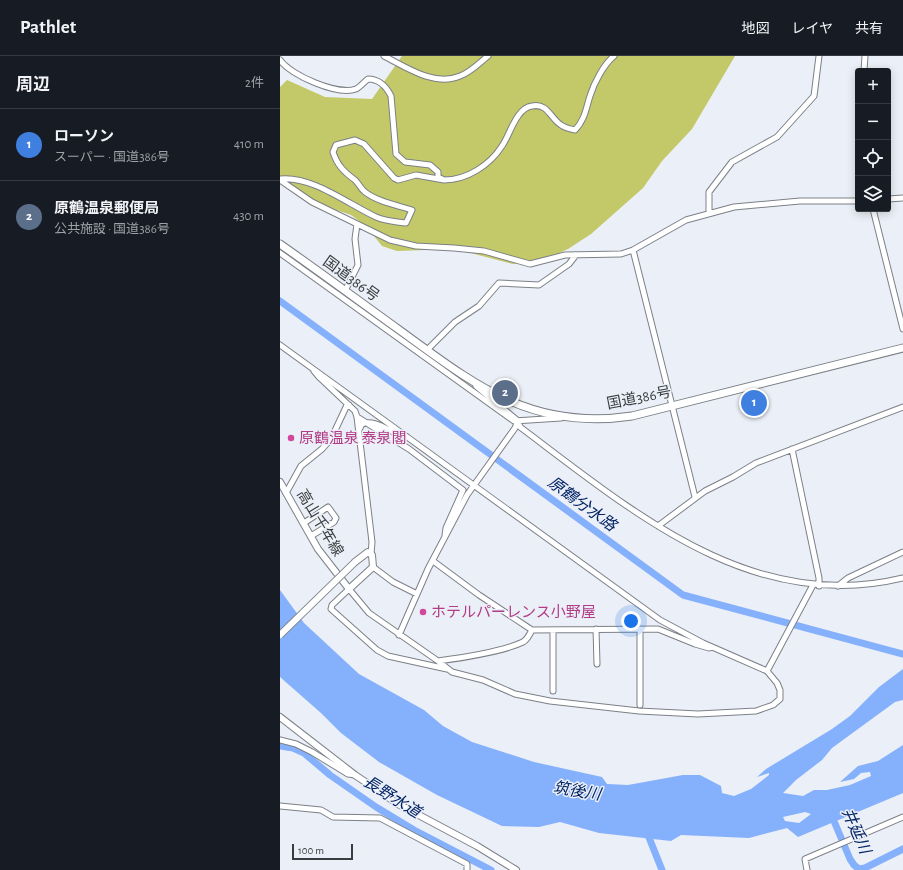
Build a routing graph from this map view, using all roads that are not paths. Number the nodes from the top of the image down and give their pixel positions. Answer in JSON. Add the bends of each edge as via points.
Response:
{"nodes":[{"id":1,"x":384,"y":56,"type":"edge"},
{"id":2,"x":488,"y":56,"type":"edge"},
{"id":3,"x":614,"y":56,"type":"edge"},
{"id":4,"x":819,"y":56,"type":"edge"},
{"id":5,"x":864,"y":56,"type":"edge"},
{"id":6,"x":280,"y":60,"type":"edge"},
{"id":7,"x":280,"y":66,"type":"edge"},
{"id":8,"x":864,"y":68,"type":"edge"},
{"id":9,"x":291,"y":69,"type":"junction"},
{"id":10,"x":280,"y":179,"type":"edge"},
{"id":11,"x":444,"y":180,"type":"junction"},
{"id":12,"x":903,"y":198,"type":"edge"},
{"id":13,"x":891,"y":199,"type":"edge"},
{"id":14,"x":855,"y":201,"type":"edge"},
{"id":15,"x":874,"y":212,"type":"edge"},
{"id":16,"x":709,"y":213,"type":"junction"},
{"id":17,"x":357,"y":224,"type":"junction"},
{"id":18,"x":280,"y":244,"type":"edge"},
{"id":19,"x":633,"y":250,"type":"junction"},
{"id":20,"x":280,"y":253,"type":"edge"},
{"id":21,"x":576,"y":255,"type":"junction"},
{"id":22,"x":345,"y":291,"type":"junction"},
{"id":23,"x":903,"y":330,"type":"edge"},
{"id":24,"x":280,"y":344,"type":"edge"},
{"id":25,"x":903,"y":348,"type":"edge"},
{"id":26,"x":427,"y":350,"type":"junction"},
{"id":27,"x":313,"y":368,"type":"junction"},
{"id":28,"x":472,"y":383,"type":"junction"},
{"id":29,"x":349,"y":405,"type":"junction"},
{"id":30,"x":672,"y":406,"type":"junction"},
{"id":31,"x":903,"y":407,"type":"edge"},
{"id":32,"x":357,"y":417,"type":"junction"},
{"id":33,"x":564,"y":417,"type":"junction"},
{"id":34,"x":518,"y":421,"type":"junction"},
{"id":35,"x":366,"y":423,"type":"junction"},
{"id":36,"x":359,"y":430,"type":"junction"},
{"id":37,"x":409,"y":437,"type":"junction"},
{"id":38,"x":792,"y":449,"type":"junction"},
{"id":39,"x":280,"y":482,"type":"edge"},
{"id":40,"x":475,"y":484,"type":"junction"},
{"id":41,"x":286,"y":493,"type":"junction"},
{"id":42,"x":695,"y":497,"type":"junction"},
{"id":43,"x":304,"y":522,"type":"junction"},
{"id":44,"x":658,"y":526,"type":"junction"},
{"id":45,"x":311,"y":536,"type":"junction"},
{"id":46,"x":445,"y":538,"type":"junction"},
{"id":47,"x":903,"y":552,"type":"edge"},
{"id":48,"x":371,"y":554,"type":"junction"},
{"id":49,"x":433,"y":561,"type":"junction"},
{"id":50,"x":372,"y":567,"type":"junction"},
{"id":51,"x":903,"y":578,"type":"edge"},
{"id":52,"x":819,"y":586,"type":"junction"},
{"id":53,"x":837,"y":586,"type":"junction"},
{"id":54,"x":812,"y":587,"type":"junction"},
{"id":55,"x":349,"y":590,"type":"junction"},
{"id":56,"x":417,"y":594,"type":"junction"},
{"id":57,"x":596,"y":629,"type":"junction"},
{"id":58,"x":640,"y":629,"type":"junction"},
{"id":59,"x":532,"y":630,"type":"junction"},
{"id":60,"x":552,"y":630,"type":"junction"},
{"id":61,"x":280,"y":635,"type":"edge"},
{"id":62,"x":398,"y":635,"type":"junction"},
{"id":63,"x":716,"y":649,"type":"junction"},
{"id":64,"x":438,"y":661,"type":"junction"},
{"id":65,"x":597,"y":664,"type":"dead end"},
{"id":66,"x":448,"y":669,"type":"junction"},
{"id":67,"x":767,"y":669,"type":"junction"},
{"id":68,"x":552,"y":691,"type":"dead end"},
{"id":69,"x":640,"y":705,"type":"dead end"},
{"id":70,"x":280,"y":717,"type":"edge"},
{"id":71,"x":280,"y":740,"type":"edge"},
{"id":72,"x":355,"y":776,"type":"junction"},
{"id":73,"x":280,"y":806,"type":"edge"},
{"id":74,"x":903,"y":817,"type":"edge"},
{"id":75,"x":467,"y":870,"type":"edge"},
{"id":76,"x":516,"y":870,"type":"edge"},
{"id":77,"x":807,"y":870,"type":"edge"}],
"edges":[{"from":1,"to":2,"type":"street","via":[[436,79],[460,76]]},
{"from":3,"to":11,"type":"street","via":[[606,64],[593,89],[580,125],[575,130],[562,126],[541,106],[532,106],[522,112],[503,146],[487,164],[464,177]]},
{"from":4,"to":16,"type":"street","via":[[814,96],[777,137],[732,162],[709,192]]},
{"from":5,"to":8,"type":"street"},
{"from":6,"to":9,"type":"street"},
{"from":7,"to":9,"type":"street"},
{"from":9,"to":11,"type":"street","via":[[312,83],[348,90],[357,88],[368,79],[376,79],[388,88],[391,96],[396,154],[405,162],[430,165]]},
{"from":10,"to":11,"type":"street","via":[[304,181],[377,217],[406,223],[412,210],[366,192],[335,160],[332,152],[336,145],[355,140],[364,144],[398,180],[416,175]]},
{"from":10,"to":17,"type":"street","via":[[312,202]]},
{"from":12,"to":13,"type":"street"},
{"from":14,"to":16,"type":"street","via":[[792,202],[734,207]]},
{"from":15,"to":23,"type":"street"},
{"from":16,"to":19,"type":"street","via":[[686,220]]},
{"from":17,"to":21,"type":"street","via":[[406,245],[484,251],[530,264],[541,263],[558,256]]},
{"from":17,"to":22,"type":"street","via":[[355,239],[358,265]]},
{"from":18,"to":22,"type":"highway","name":"国道386号"},
{"from":19,"to":21,"type":"street","via":[[621,254]]},
{"from":19,"to":30,"type":"street"},
{"from":20,"to":34,"type":"street","via":[[479,397],[514,421]]},
{"from":21,"to":26,"type":"street","via":[[569,264],[539,285],[499,283],[479,306],[455,322]]},
{"from":22,"to":26,"type":"highway","name":"国道386号"},
{"from":24,"to":27,"type":"street"},
{"from":25,"to":30,"type":"highway","name":"国道386号"},
{"from":26,"to":28,"type":"highway","name":"国道386号"},
{"from":27,"to":29,"type":"street","via":[[319,378]]},
{"from":27,"to":37,"type":"street"},
{"from":28,"to":33,"type":"highway","name":"国道386号","via":[[523,407]]},
{"from":28,"to":34,"type":"street"},
{"from":29,"to":32,"type":"street"},
{"from":29,"to":41,"type":"street","via":[[331,439],[301,466]]},
{"from":30,"to":33,"type":"highway","name":"国道386号","via":[[622,418]]},
{"from":30,"to":42,"type":"street"},
{"from":31,"to":38,"type":"street"},
{"from":32,"to":35,"type":"street"},
{"from":32,"to":36,"type":"street"},
{"from":33,"to":34,"type":"street"},
{"from":34,"to":40,"type":"street"},
{"from":34,"to":44,"type":"street","via":[[520,427],[631,510]]},
{"from":35,"to":36,"type":"street","via":[[362,424]]},
{"from":35,"to":37,"type":"street","via":[[373,423]]},
{"from":35,"to":46,"type":"street","via":[[409,449],[463,490],[446,528]]},
{"from":36,"to":48,"type":"street","via":[[371,532]]},
{"from":37,"to":40,"type":"street"},
{"from":38,"to":42,"type":"street","via":[[756,463]]},
{"from":38,"to":52,"type":"street"},
{"from":39,"to":41,"type":"main road","name":"高山千年線"},
{"from":40,"to":46,"type":"street"},
{"from":40,"to":63,"type":"street","via":[[660,620]]},
{"from":41,"to":43,"type":"main road","name":"高山千年線"},
{"from":42,"to":44,"type":"street"},
{"from":43,"to":45,"type":"main road","name":"高山千年線"},
{"from":43,"to":45,"type":"street","via":[[328,507],[336,518],[336,521]]},
{"from":44,"to":54,"type":"street","via":[[724,561]]},
{"from":45,"to":55,"type":"main road","name":"高山千年線"},
{"from":46,"to":49,"type":"street"},
{"from":47,"to":53,"type":"street","via":[[848,578]]},
{"from":48,"to":50,"type":"main road"},
{"from":48,"to":61,"type":"main road","name":"高山千年線","bridge":true,"via":[[366,553],[355,562]]},
{"from":49,"to":56,"type":"street"},
{"from":49,"to":59,"type":"street"},
{"from":50,"to":55,"type":"main road"},
{"from":50,"to":56,"type":"street","via":[[393,582]]},
{"from":51,"to":53,"type":"street","via":[[871,584]]},
{"from":52,"to":53,"type":"street"},
{"from":52,"to":54,"type":"street"},
{"from":54,"to":67,"type":"street"},
{"from":55,"to":62,"type":"street","via":[[369,613]]},
{"from":55,"to":66,"type":"street","via":[[332,604],[331,609],[376,650],[388,656]]},
{"from":56,"to":62,"type":"street"},
{"from":57,"to":58,"type":"street"},
{"from":57,"to":60,"type":"street"},
{"from":57,"to":65,"type":"street"},
{"from":58,"to":63,"type":"street","via":[[663,630],[695,644]]},
{"from":58,"to":69,"type":"street"},
{"from":59,"to":60,"type":"street"},
{"from":59,"to":64,"type":"street","via":[[528,638],[522,642],[499,650]]},
{"from":60,"to":68,"type":"street"},
{"from":62,"to":64,"type":"street"},
{"from":63,"to":67,"type":"street"},
{"from":64,"to":66,"type":"street"},
{"from":66,"to":67,"type":"street","via":[[515,694],[550,701],[641,712],[698,714],[756,711],[773,705],[780,699],[780,690]]},
{"from":70,"to":72,"type":"main road"},
{"from":71,"to":72,"type":"street","via":[[300,746]]},
{"from":72,"to":76,"type":"main road","via":[[398,804],[478,846]]},
{"from":73,"to":75,"type":"street","via":[[321,810],[333,817],[380,818],[467,864]]},
{"from":74,"to":77,"type":"street","via":[[805,859]]}]}
